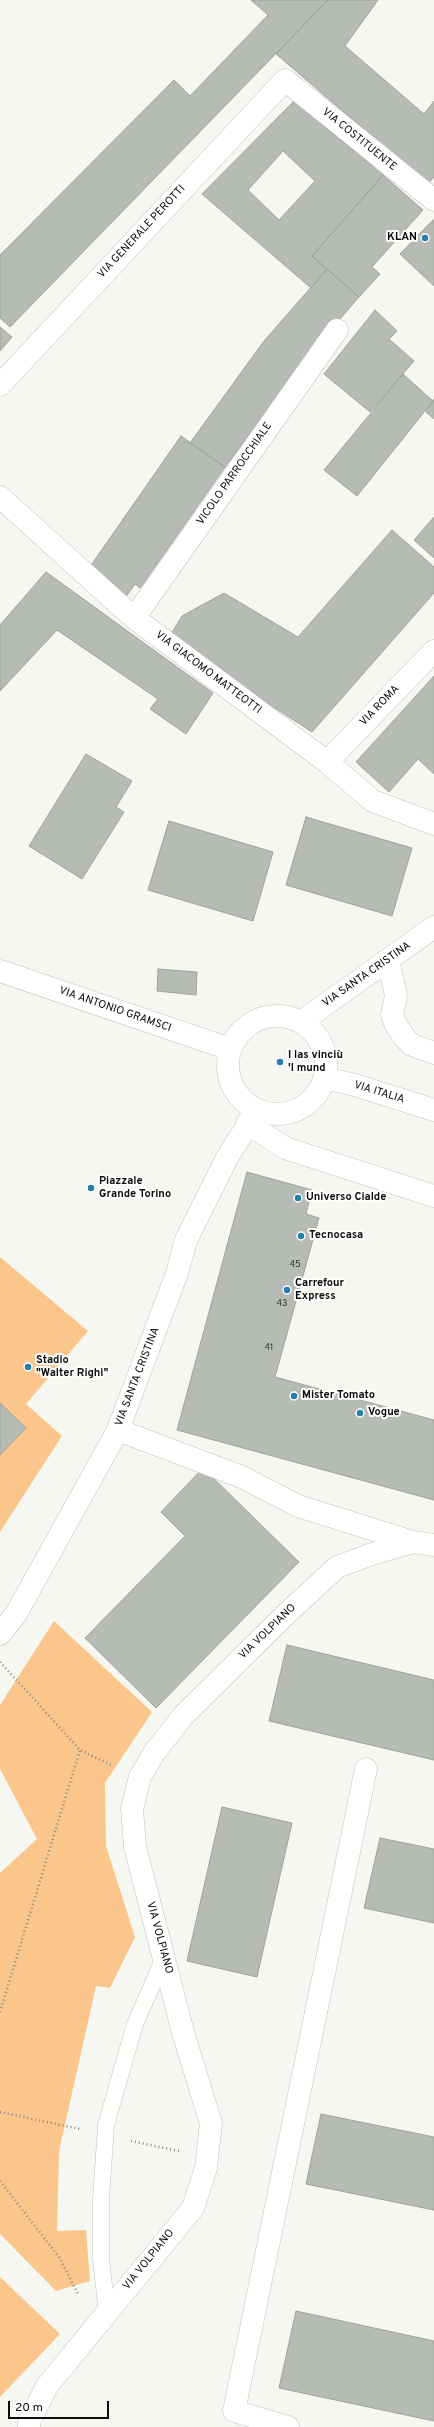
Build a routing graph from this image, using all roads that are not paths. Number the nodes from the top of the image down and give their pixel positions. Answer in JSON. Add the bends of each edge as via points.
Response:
{"nodes":[{"id":1,"x":285,"y":80,"type":"joint"},
{"id":2,"x":433,"y":197,"type":"edge"},
{"id":3,"x":337,"y":330,"type":"dead end"},
{"id":4,"x":0,"y":385,"type":"edge"},
{"id":5,"x":0,"y":497,"type":"edge"},
{"id":6,"x":134,"y":618,"type":"junction"},
{"id":7,"x":434,"y":651,"type":"edge"},
{"id":8,"x":326,"y":762,"type":"junction"},
{"id":9,"x":434,"y":824,"type":"edge"},
{"id":10,"x":434,"y":927,"type":"edge"},
{"id":11,"x":388,"y":960,"type":"junction"},
{"id":12,"x":0,"y":971,"type":"edge"},
{"id":13,"x":300,"y":1022,"type":"junction"},
{"id":14,"x":230,"y":1049,"type":"junction"},
{"id":15,"x":434,"y":1053,"type":"edge"},
{"id":16,"x":324,"y":1078,"type":"junction"},
{"id":17,"x":434,"y":1110,"type":"edge"},
{"id":18,"x":252,"y":1117,"type":"junction"},
{"id":19,"x":434,"y":1196,"type":"edge"},
{"id":20,"x":118,"y":1430,"type":"junction"},
{"id":21,"x":413,"y":1542,"type":"junction"},
{"id":22,"x":434,"y":1544,"type":"edge"},
{"id":23,"x":0,"y":1634,"type":"edge"},
{"id":24,"x":366,"y":1769,"type":"dead end"},
{"id":25,"x":164,"y":1958,"type":"junction"},
{"id":26,"x":101,"y":2320,"type":"junction"},
{"id":27,"x":28,"y":2425,"type":"edge"},
{"id":28,"x":288,"y":2427,"type":"edge"}],
"edges":[{"from":1,"to":2,"type":"street","name":"VIA COSTITUENTE"},
{"from":1,"to":4,"type":"street","name":"VIA GENERALE PEROTTI"},
{"from":3,"to":6,"type":"street","name":"VICOLO PARROCCHIALE"},
{"from":5,"to":6,"type":"street","name":"VIA GIACOMO MATTEOTTI"},
{"from":6,"to":8,"type":"street","name":"VIA GIACOMO MATTEOTTI"},
{"from":7,"to":8,"type":"street","name":"VIA ROMA"},
{"from":8,"to":9,"type":"street","name":"VIA GIACOMO MATTEOTTI","via":[[373,801]]},
{"from":10,"to":11,"type":"street","name":"VIA SANTA CRISTINA"},
{"from":11,"to":13,"type":"street","name":"VIA SANTA CRISTINA"},
{"from":11,"to":15,"type":"street","via":[[396,995],[392,1015],[395,1023],[412,1045]]},
{"from":12,"to":14,"type":"street","name":"VIA ANTONIO GRAMSCI"},
{"from":13,"to":14,"type":"street","via":[[277,1016],[253,1022],[236,1038]]},
{"from":13,"to":16,"type":"street","via":[[311,1030],[322,1046],[326,1066]]},
{"from":14,"to":18,"type":"street","via":[[228,1073],[232,1085]]},
{"from":16,"to":17,"type":"street","name":"VIA ITALIA"},
{"from":16,"to":18,"type":"street","via":[[310,1102],[298,1110]]},
{"from":18,"to":19,"type":"street","via":[[285,1148]]},
{"from":18,"to":20,"type":"street","name":"VIA SANTA CRISTINA","via":[[186,1240],[177,1273]]},
{"from":20,"to":21,"type":"street","via":[[242,1477],[298,1506]]},
{"from":20,"to":23,"type":"street","name":"VIA SANTA CRISTINA","via":[[16,1614]]},
{"from":21,"to":22,"type":"street","name":"VIA VOLPIANO"},
{"from":21,"to":25,"type":"street","name":"VIA VOLPIANO","via":[[337,1568],[284,1616],[183,1716],[154,1753],[140,1777],[132,1810],[135,1848]]},
{"from":24,"to":28,"type":"street","via":[[234,2411]]},
{"from":25,"to":26,"type":"lane","via":[[135,2024],[106,2125],[101,2198]]},
{"from":25,"to":26,"type":"street","name":"VIA VOLPIANO","via":[[184,2036],[211,2123],[206,2168],[193,2208]]},
{"from":26,"to":27,"type":"street","name":"VIA VOLPIANO","via":[[47,2386]]}]}
